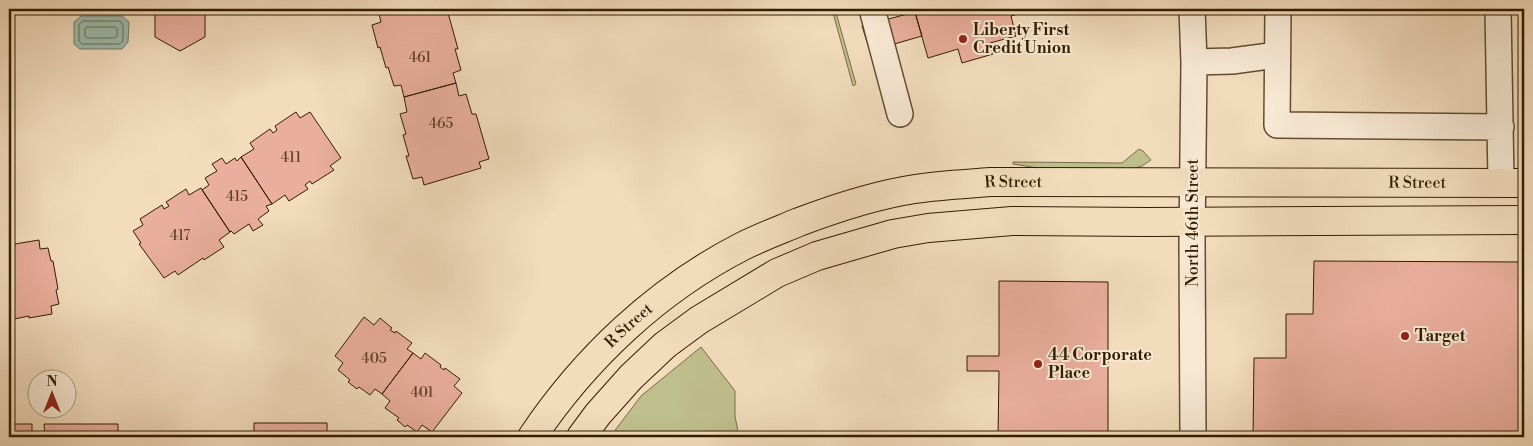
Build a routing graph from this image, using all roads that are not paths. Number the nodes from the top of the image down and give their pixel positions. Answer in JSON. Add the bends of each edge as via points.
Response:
{"nodes":[{"id":1,"x":872,"y":9,"type":"edge"},
{"id":2,"x":1192,"y":9,"type":"edge"},
{"id":3,"x":1278,"y":9,"type":"edge"},
{"id":4,"x":1498,"y":9,"type":"edge"},
{"id":5,"x":1277,"y":55,"type":"junction"},
{"id":6,"x":1194,"y":62,"type":"junction"},
{"id":7,"x":900,"y":114,"type":"dead end"},
{"id":8,"x":1501,"y":127,"type":"junction"},
{"id":9,"x":1193,"y":182,"type":"junction"},
{"id":10,"x":1513,"y":182,"type":"edge"},
{"id":11,"x":1524,"y":220,"type":"edge"},
{"id":12,"x":1192,"y":222,"type":"junction"},
{"id":13,"x":532,"y":437,"type":"edge"},
{"id":14,"x":581,"y":437,"type":"edge"},
{"id":15,"x":1193,"y":437,"type":"edge"}],
"edges":[{"from":1,"to":7,"type":"street"},
{"from":2,"to":6,"type":"street","name":"North 46th Street"},
{"from":3,"to":5,"type":"street"},
{"from":4,"to":8,"type":"street"},
{"from":5,"to":6,"type":"street"},
{"from":5,"to":8,"type":"street","via":[[1277,125]]},
{"from":6,"to":9,"type":"street","name":"North 46th Street"},
{"from":8,"to":10,"type":"street"},
{"from":9,"to":10,"type":"main road","name":"R Street"},
{"from":9,"to":12,"type":"street","name":"North 46th Street"},
{"from":9,"to":13,"type":"main road","name":"R Street","via":[[954,184],[914,189],[840,207],[744,246],[703,269],[638,317],[583,369]]},
{"from":11,"to":12,"type":"main road"},
{"from":12,"to":14,"type":"main road","via":[[968,223],[893,234],[816,256],[777,274],[699,320],[664,346],[598,414]]},
{"from":12,"to":15,"type":"street","name":"North 46th Street"}]}
